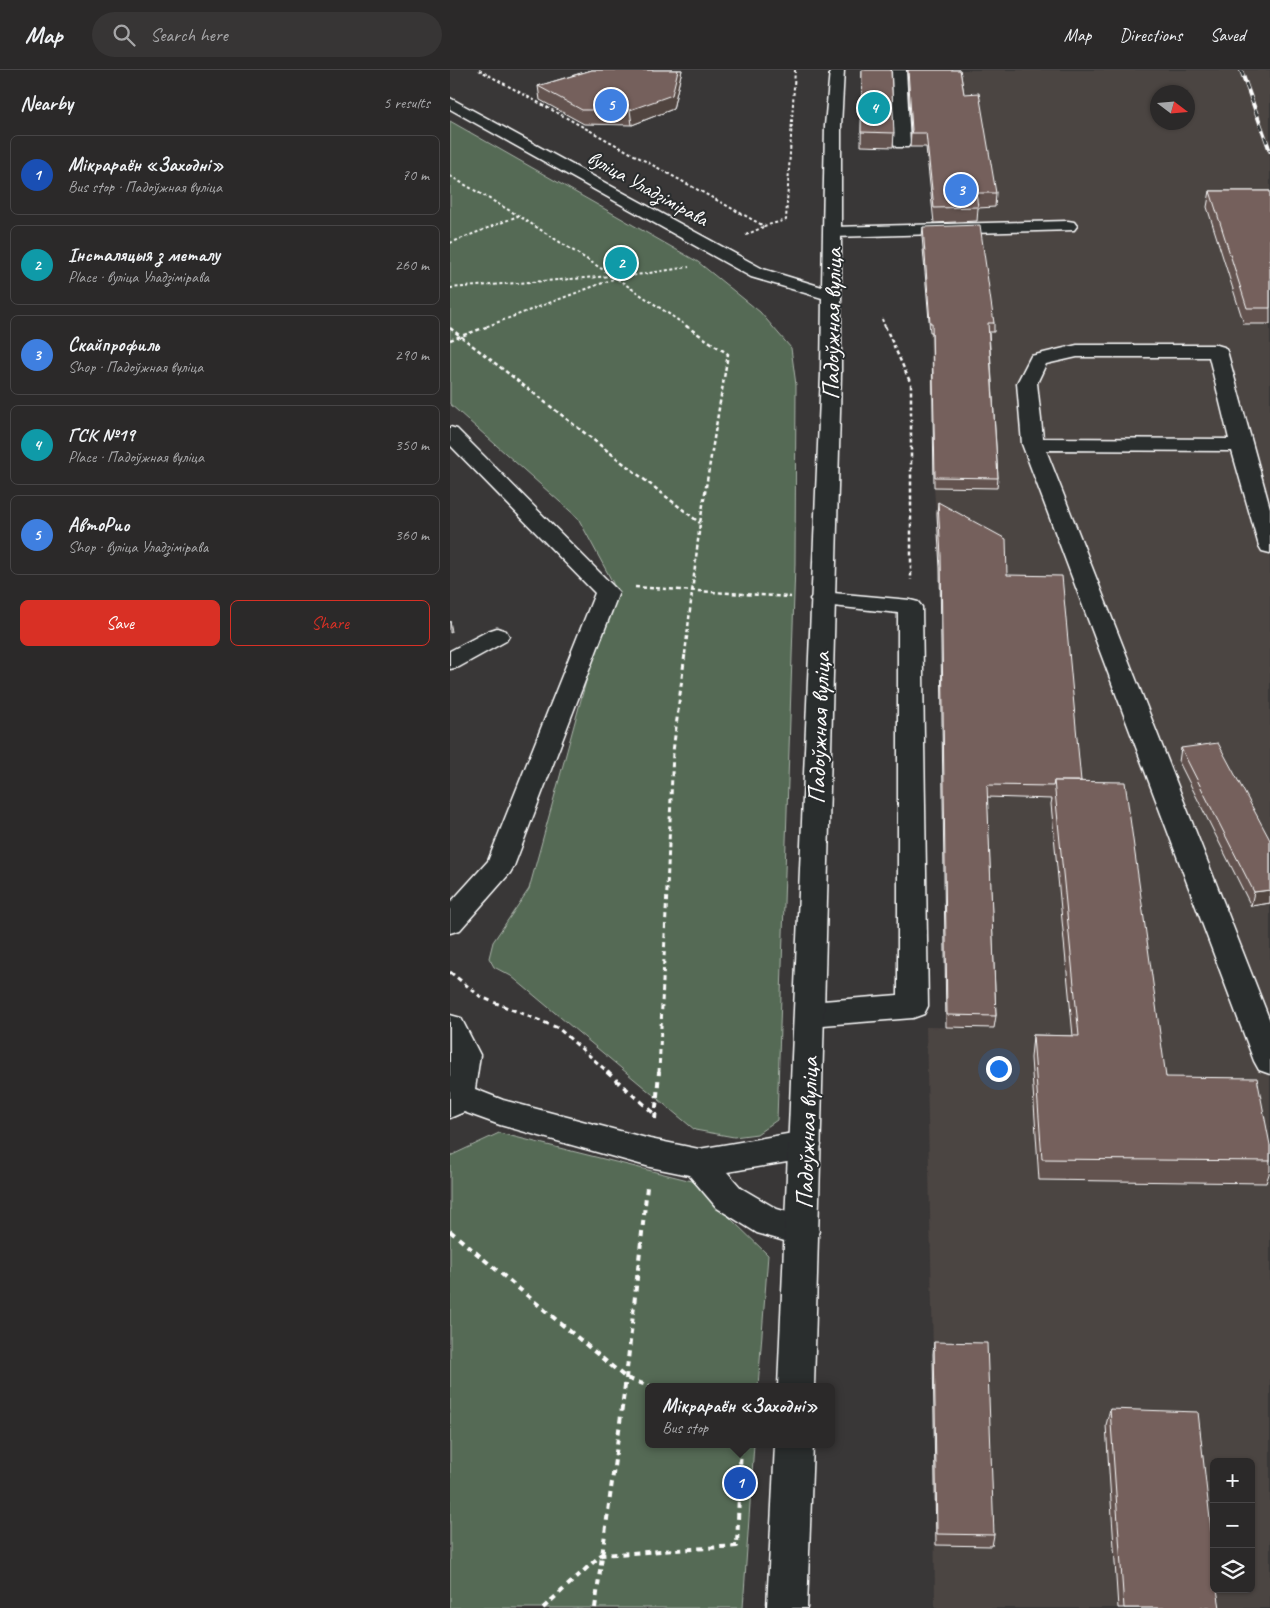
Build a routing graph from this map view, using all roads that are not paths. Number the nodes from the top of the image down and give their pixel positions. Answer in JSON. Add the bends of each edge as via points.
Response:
{"nodes":[{"id":1,"x":837,"y":70,"type":"edge"},
{"id":2,"x":899,"y":70,"type":"edge"},
{"id":3,"x":450,"y":103,"type":"edge"},
{"id":4,"x":902,"y":144,"type":"dead end"},
{"id":5,"x":1068,"y":226,"type":"dead end"},
{"id":6,"x":833,"y":232,"type":"junction"},
{"id":7,"x":831,"y":295,"type":"junction"},
{"id":8,"x":450,"y":433,"type":"edge"},
{"id":9,"x":1033,"y":444,"type":"junction"},
{"id":10,"x":1241,"y":445,"type":"junction"},
{"id":11,"x":1270,"y":546,"type":"edge"},
{"id":12,"x":822,"y":599,"type":"junction"},
{"id":13,"x":497,"y":636,"type":"dead end"},
{"id":14,"x":450,"y":660,"type":"edge"},
{"id":15,"x":450,"y":922,"type":"edge"},
{"id":16,"x":810,"y":1014,"type":"junction"},
{"id":17,"x":450,"y":1027,"type":"edge"},
{"id":18,"x":1270,"y":1061,"type":"edge"},
{"id":19,"x":454,"y":1101,"type":"edge"},
{"id":20,"x":805,"y":1145,"type":"junction"},
{"id":21,"x":699,"y":1163,"type":"junction"},
{"id":22,"x":802,"y":1231,"type":"junction"},
{"id":23,"x":796,"y":1383,"type":"edge"},
{"id":24,"x":794,"y":1448,"type":"edge"},
{"id":25,"x":787,"y":1608,"type":"edge"}],
"edges":[{"from":1,"to":6,"type":"main road","name":"Падоўжная вуліца","via":[[833,126]]},
{"from":2,"to":4,"type":"main road"},
{"from":3,"to":7,"type":"main road","name":"вуліца Уладзімірава","via":[[757,274]]},
{"from":5,"to":6,"type":"main road"},
{"from":6,"to":7,"type":"main road","name":"Падоўжная вуліца"},
{"from":7,"to":12,"type":"main road","name":"Падоўжная вуліца"},
{"from":8,"to":15,"type":"main road","via":[[607,592],[500,866]]},
{"from":9,"to":10,"type":"main road"},
{"from":9,"to":10,"type":"main road","via":[[1027,383],[1038,360],[1077,350],[1217,351]]},
{"from":9,"to":18,"type":"main road"},
{"from":10,"to":11,"type":"main road"},
{"from":12,"to":16,"type":"main road","name":"Падоўжная вуліца"},
{"from":12,"to":16,"type":"main road","via":[[910,606],[913,1006]]},
{"from":13,"to":14,"type":"main road"},
{"from":16,"to":20,"type":"main road","name":"Падоўжная вуліца"},
{"from":17,"to":19,"type":"main road","via":[[464,1055]]},
{"from":19,"to":21,"type":"main road"},
{"from":20,"to":21,"type":"main road"},
{"from":20,"to":22,"type":"main road","name":"Падоўжная вуліца"},
{"from":21,"to":22,"type":"main road","via":[[729,1198],[769,1222]]},
{"from":22,"to":23,"type":"main road","name":"Падоўжная вуліца"},
{"from":24,"to":25,"type":"main road"}]}
